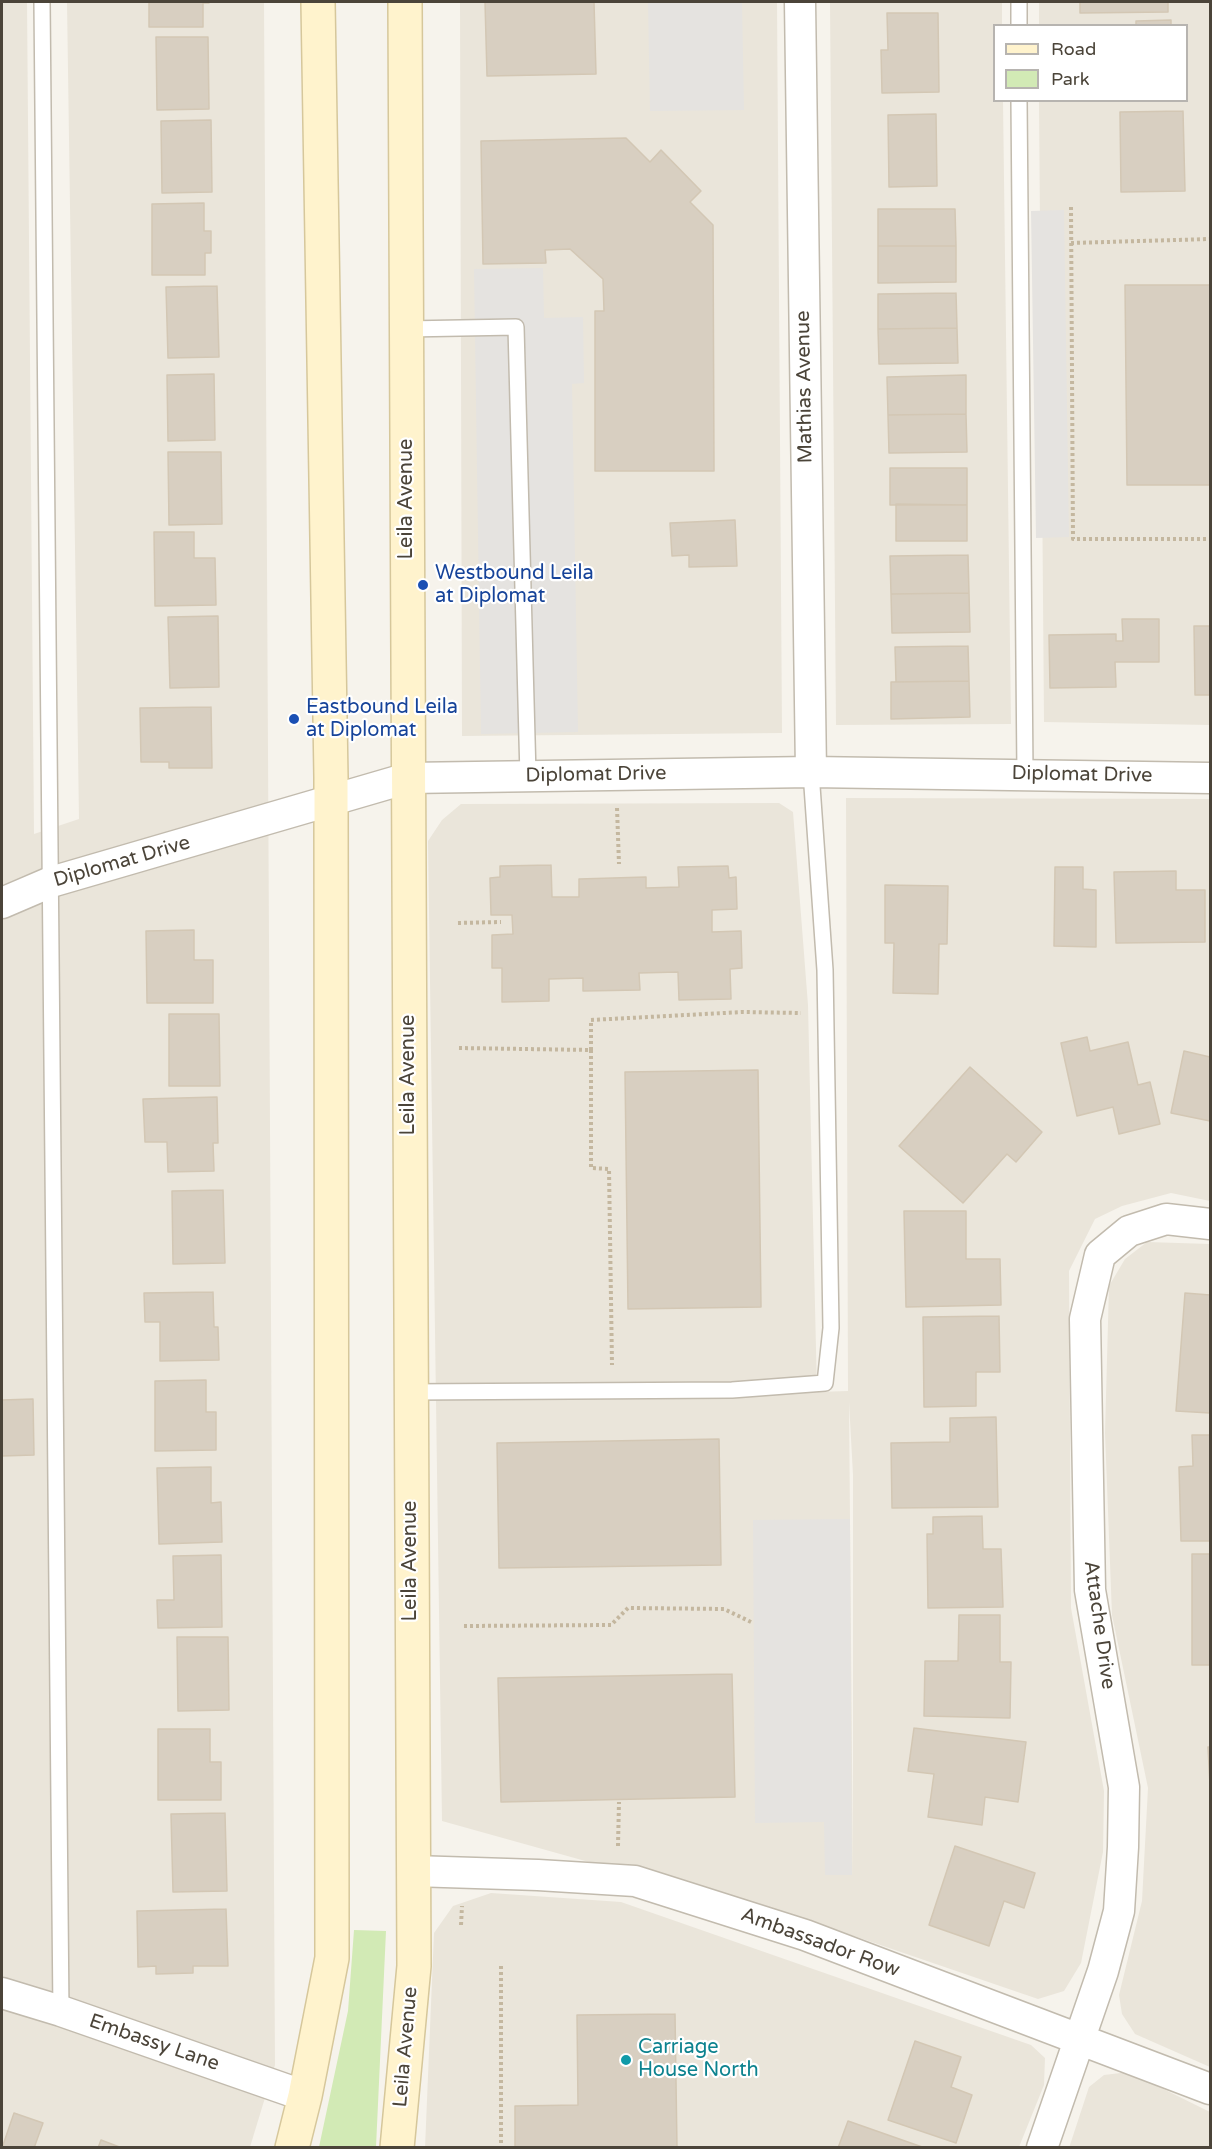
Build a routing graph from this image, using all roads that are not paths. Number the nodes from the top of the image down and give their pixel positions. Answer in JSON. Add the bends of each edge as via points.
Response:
{"nodes":[{"id":1,"x":42,"y":2,"type":"edge"},
{"id":2,"x":318,"y":2,"type":"edge"},
{"id":3,"x":405,"y":2,"type":"edge"},
{"id":4,"x":800,"y":2,"type":"edge"},
{"id":5,"x":1019,"y":2,"type":"edge"},
{"id":6,"x":1019,"y":24,"type":"edge"},
{"id":7,"x":1019,"y":102,"type":"edge"},
{"id":8,"x":406,"y":330,"type":"junction"},
{"id":9,"x":811,"y":772,"type":"junction"},
{"id":10,"x":1024,"y":774,"type":"junction"},
{"id":11,"x":528,"y":776,"type":"junction"},
{"id":12,"x":408,"y":778,"type":"junction"},
{"id":13,"x":1210,"y":778,"type":"edge"},
{"id":14,"x":331,"y":801,"type":"junction"},
{"id":15,"x":51,"y":882,"type":"junction"},
{"id":16,"x":2,"y":903,"type":"edge"},
{"id":17,"x":1210,"y":1224,"type":"edge"},
{"id":18,"x":410,"y":1392,"type":"junction"},
{"id":19,"x":413,"y":1871,"type":"junction"},
{"id":20,"x":2,"y":1993,"type":"edge"},
{"id":21,"x":61,"y":2011,"type":"junction"},
{"id":22,"x":1080,"y":2039,"type":"junction"},
{"id":23,"x":1210,"y":2089,"type":"edge"},
{"id":24,"x":305,"y":2096,"type":"junction"},
{"id":25,"x":292,"y":2148,"type":"edge"},
{"id":26,"x":397,"y":2148,"type":"edge"},
{"id":27,"x":1042,"y":2148,"type":"edge"}],
"edges":[{"from":1,"to":15,"type":"lane"},
{"from":2,"to":14,"type":"main road"},
{"from":3,"to":8,"type":"main road","name":"Leila Avenue"},
{"from":4,"to":9,"type":"street","name":"Mathias Avenue"},
{"from":5,"to":6,"type":"lane"},
{"from":7,"to":10,"type":"lane"},
{"from":8,"to":11,"type":"lane","via":[[516,327]]},
{"from":8,"to":12,"type":"main road","name":"Leila Avenue"},
{"from":9,"to":10,"type":"street","name":"Diplomat Drive"},
{"from":9,"to":11,"type":"street","name":"Diplomat Drive"},
{"from":9,"to":18,"type":"lane","via":[[826,1014],[831,1328],[825,1383],[732,1390]]},
{"from":10,"to":13,"type":"street","name":"Diplomat Drive"},
{"from":11,"to":12,"type":"street","name":"Diplomat Drive"},
{"from":12,"to":14,"type":"street","name":"Diplomat Drive"},
{"from":12,"to":18,"type":"main road","name":"Leila Avenue"},
{"from":14,"to":15,"type":"street","name":"Diplomat Drive"},
{"from":14,"to":24,"type":"main road","via":[[332,1958]]},
{"from":15,"to":16,"type":"street","name":"Diplomat Drive"},
{"from":15,"to":21,"type":"lane"},
{"from":17,"to":22,"type":"street","name":"Attache Drive","via":[[1166,1219],[1129,1231],[1100,1255],[1085,1319],[1090,1590],[1124,1787],[1119,1911]]},
{"from":18,"to":19,"type":"main road","name":"Leila Avenue"},
{"from":19,"to":22,"type":"street","name":"Ambassador Row","via":[[635,1881],[805,1935]]},
{"from":19,"to":26,"type":"main road","name":"Leila Avenue","via":[[414,1965]]},
{"from":20,"to":21,"type":"street","name":"Embassy Lane"},
{"from":21,"to":24,"type":"street","name":"Embassy Lane"},
{"from":22,"to":23,"type":"street","name":"Ambassador Row"},
{"from":22,"to":27,"type":"street","name":"Attache Drive"},
{"from":24,"to":25,"type":"main road"}]}
